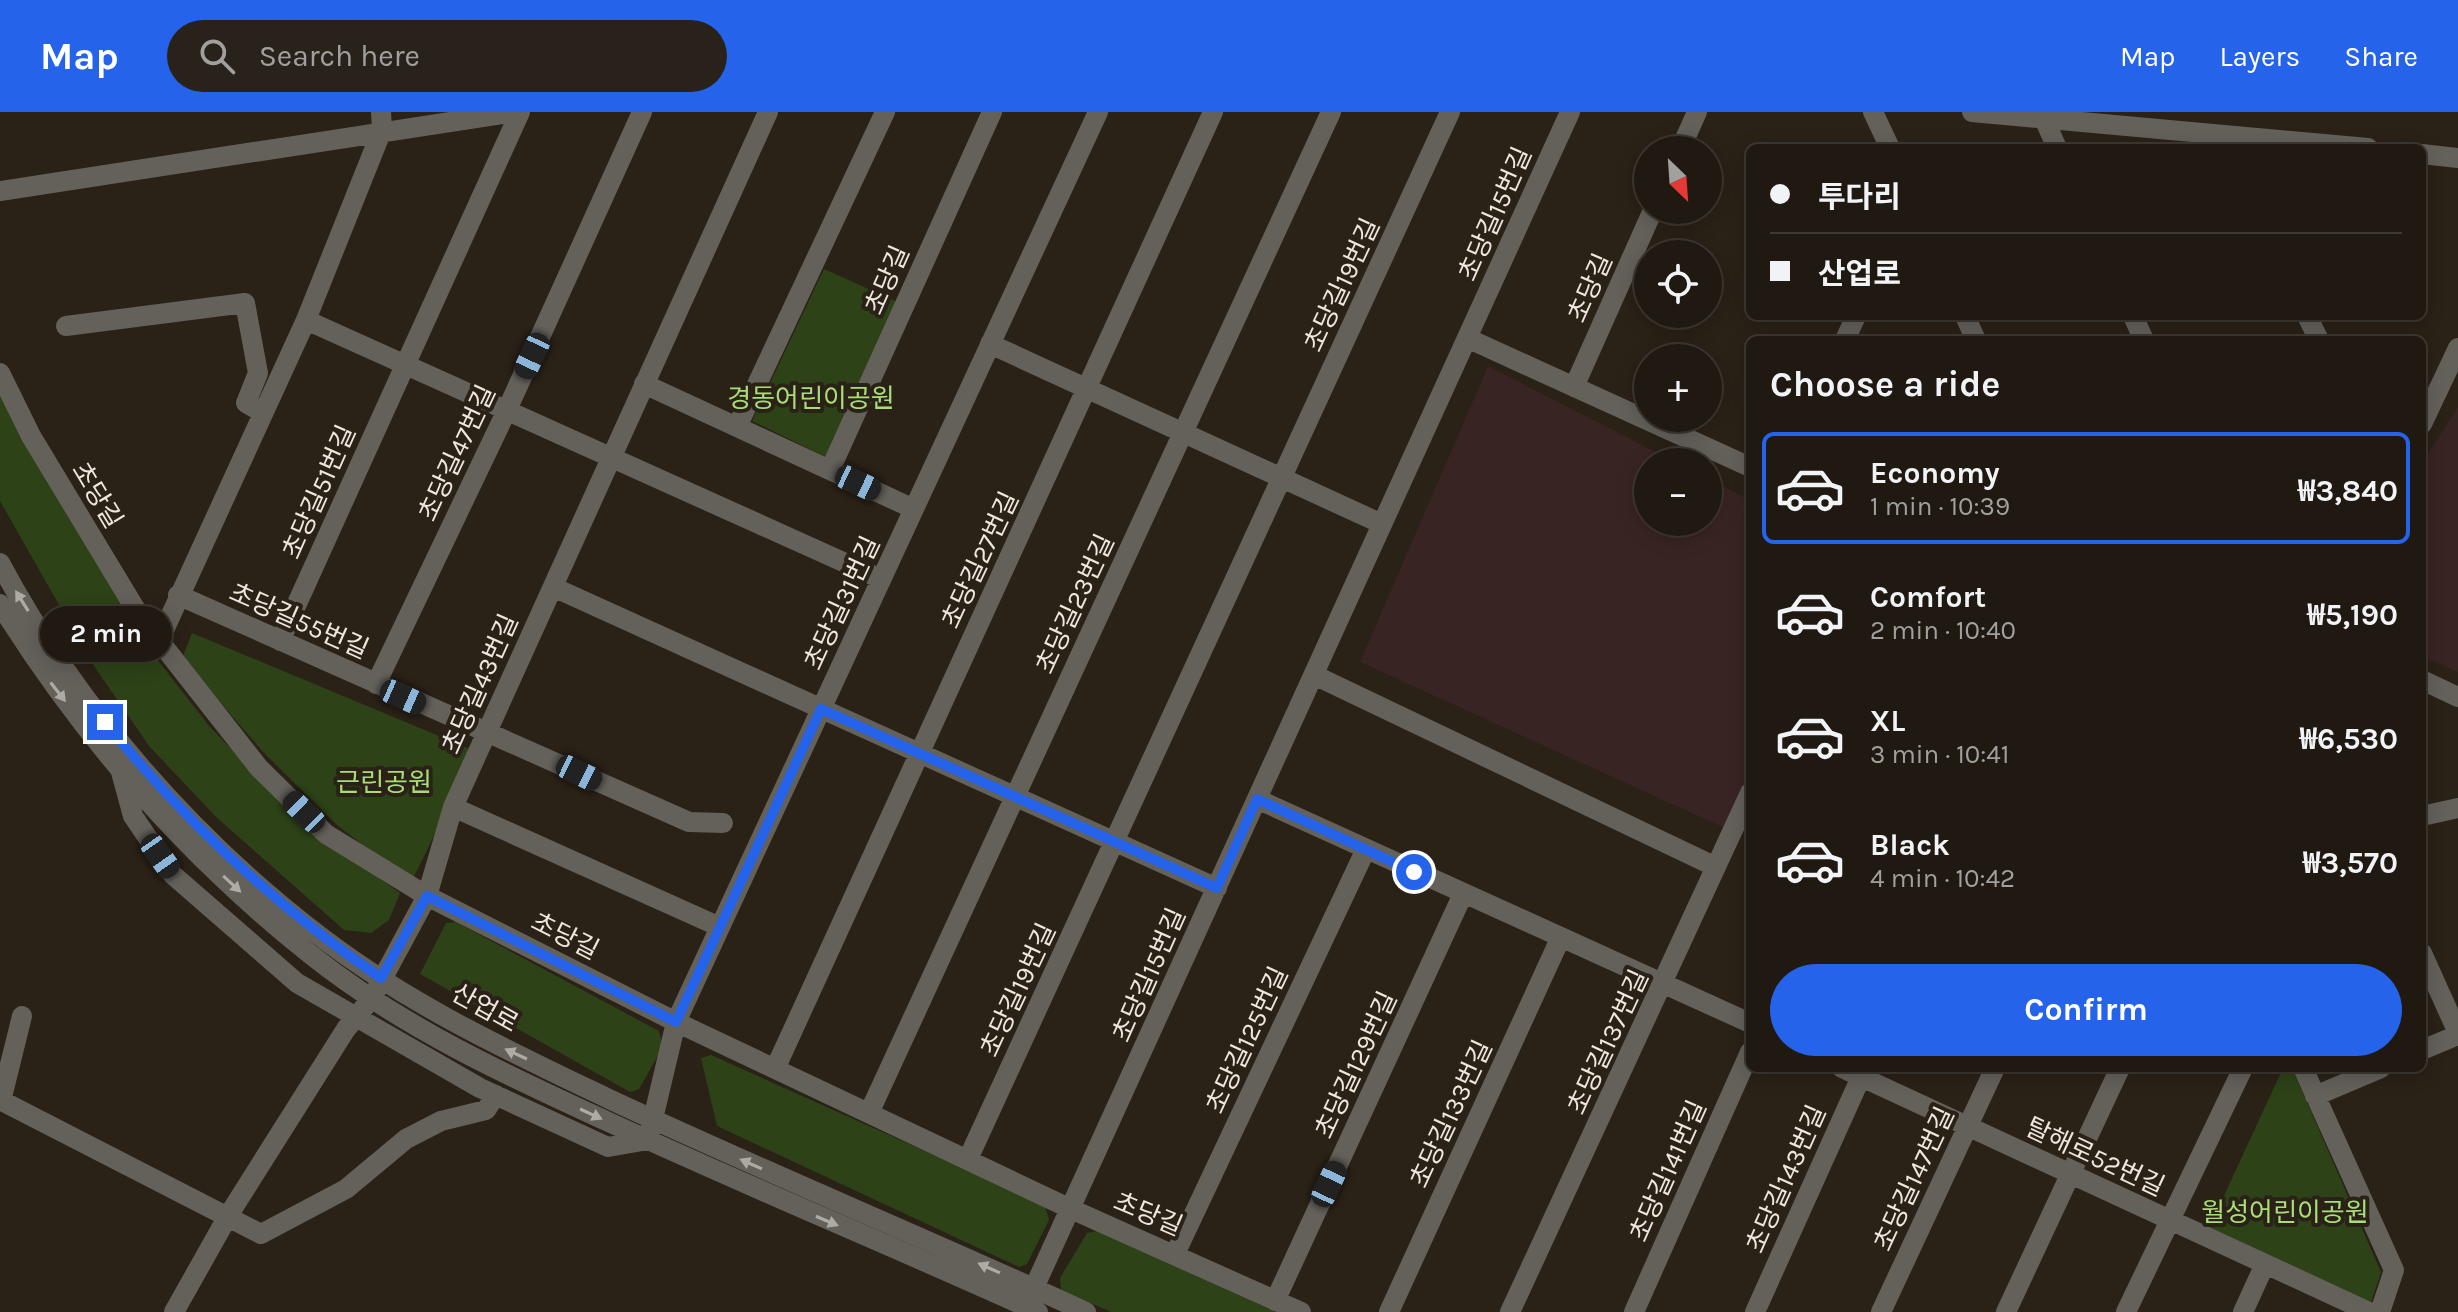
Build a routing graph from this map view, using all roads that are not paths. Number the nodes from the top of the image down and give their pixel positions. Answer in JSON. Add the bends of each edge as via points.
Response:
{"nodes":[{"id":1,"x":517,"y":112,"type":"edge"},
{"id":2,"x":642,"y":112,"type":"edge"},
{"id":3,"x":768,"y":112,"type":"edge"},
{"id":4,"x":885,"y":112,"type":"edge"},
{"id":5,"x":992,"y":112,"type":"edge"},
{"id":6,"x":1098,"y":112,"type":"edge"},
{"id":7,"x":1213,"y":112,"type":"edge"},
{"id":8,"x":1331,"y":112,"type":"edge"},
{"id":9,"x":1450,"y":112,"type":"edge"},
{"id":10,"x":1570,"y":112,"type":"edge"},
{"id":11,"x":1697,"y":112,"type":"edge"},
{"id":12,"x":1873,"y":112,"type":"edge"},
{"id":13,"x":1972,"y":112,"type":"edge"},
{"id":14,"x":2042,"y":115,"type":"edge"},
{"id":15,"x":382,"y":121,"type":"edge"},
{"id":16,"x":1686,"y":136,"type":"edge"},
{"id":17,"x":2225,"y":140,"type":"edge"},
{"id":18,"x":1888,"y":144,"type":"edge"},
{"id":19,"x":2055,"y":144,"type":"edge"},
{"id":20,"x":2296,"y":144,"type":"edge"},
{"id":21,"x":2426,"y":154,"type":"edge"},
{"id":22,"x":2458,"y":158,"type":"edge"},
{"id":23,"x":0,"y":191,"type":"edge"},
{"id":24,"x":1647,"y":224,"type":"edge"},
{"id":25,"x":306,"y":320,"type":"junction"},
{"id":26,"x":66,"y":326,"type":"dead end"},
{"id":27,"x":1467,"y":338,"type":"junction"},
{"id":28,"x":990,"y":344,"type":"junction"},
{"id":29,"x":2458,"y":348,"type":"edge"},
{"id":30,"x":405,"y":365,"type":"junction"},
{"id":31,"x":0,"y":373,"type":"edge"},
{"id":32,"x":644,"y":384,"type":"junction"},
{"id":33,"x":1574,"y":387,"type":"junction"},
{"id":34,"x":1087,"y":388,"type":"junction"},
{"id":35,"x":507,"y":410,"type":"junction"},
{"id":36,"x":263,"y":413,"type":"junction"},
{"id":37,"x":2426,"y":416,"type":"edge"},
{"id":38,"x":737,"y":427,"type":"junction"},
{"id":39,"x":1183,"y":432,"type":"junction"},
{"id":40,"x":611,"y":457,"type":"junction"},
{"id":41,"x":1746,"y":465,"type":"edge"},
{"id":42,"x":830,"y":470,"type":"junction"},
{"id":43,"x":1281,"y":479,"type":"junction"},
{"id":44,"x":914,"y":509,"type":"junction"},
{"id":45,"x":1382,"y":524,"type":"junction"},
{"id":46,"x":0,"y":563,"type":"edge"},
{"id":47,"x":881,"y":579,"type":"junction"},
{"id":48,"x":553,"y":587,"type":"junction"},
{"id":49,"x":178,"y":595,"type":"junction"},
{"id":50,"x":0,"y":604,"type":"edge"},
{"id":51,"x":159,"y":641,"type":"junction"},
{"id":52,"x":280,"y":641,"type":"junction"},
{"id":53,"x":1314,"y":675,"type":"junction"},
{"id":54,"x":2426,"y":682,"type":"edge"},
{"id":55,"x":376,"y":684,"type":"junction"},
{"id":56,"x":2458,"y":697,"type":"edge"},
{"id":57,"x":821,"y":709,"type":"junction"},
{"id":58,"x":486,"y":734,"type":"junction"},
{"id":59,"x":920,"y":753,"type":"junction"},
{"id":60,"x":121,"y":772,"type":"junction"},
{"id":61,"x":1015,"y":797,"type":"junction"},
{"id":62,"x":1257,"y":799,"type":"junction"},
{"id":63,"x":1746,"y":802,"type":"edge"},
{"id":64,"x":453,"y":807,"type":"junction"},
{"id":65,"x":2458,"y":808,"type":"edge"},
{"id":66,"x":2426,"y":815,"type":"edge"},
{"id":67,"x":723,"y":823,"type":"dead end"},
{"id":68,"x":1114,"y":842,"type":"junction"},
{"id":69,"x":1366,"y":849,"type":"junction"},
{"id":70,"x":1716,"y":867,"type":"junction"},
{"id":71,"x":1217,"y":888,"type":"junction"},
{"id":72,"x":1463,"y":894,"type":"junction"},
{"id":73,"x":427,"y":896,"type":"junction"},
{"id":74,"x":720,"y":927,"type":"junction"},
{"id":75,"x":1560,"y":939,"type":"junction"},
{"id":76,"x":2426,"y":962,"type":"edge"},
{"id":77,"x":381,"y":978,"type":"junction"},
{"id":78,"x":1664,"y":984,"type":"junction"},
{"id":79,"x":372,"y":998,"type":"junction"},
{"id":80,"x":22,"y":1016,"type":"dead end"},
{"id":81,"x":354,"y":1018,"type":"junction"},
{"id":82,"x":1746,"y":1021,"type":"edge"},
{"id":83,"x":676,"y":1022,"type":"junction"},
{"id":84,"x":2458,"y":1034,"type":"edge"},
{"id":85,"x":2426,"y":1048,"type":"edge"},
{"id":86,"x":1746,"y":1061,"type":"edge"},
{"id":87,"x":775,"y":1069,"type":"junction"},
{"id":88,"x":1993,"y":1072,"type":"edge"},
{"id":89,"x":2118,"y":1072,"type":"edge"},
{"id":90,"x":2241,"y":1072,"type":"edge"},
{"id":91,"x":2305,"y":1072,"type":"edge"},
{"id":92,"x":2372,"y":1072,"type":"edge"},
{"id":93,"x":1863,"y":1073,"type":"edge"},
{"id":94,"x":496,"y":1095,"type":"junction"},
{"id":95,"x":2315,"y":1096,"type":"junction"},
{"id":96,"x":0,"y":1100,"type":"edge"},
{"id":97,"x":869,"y":1113,"type":"junction"},
{"id":98,"x":653,"y":1119,"type":"junction"},
{"id":99,"x":1967,"y":1126,"type":"junction"},
{"id":100,"x":648,"y":1140,"type":"junction"},
{"id":101,"x":968,"y":1159,"type":"junction"},
{"id":102,"x":2070,"y":1174,"type":"junction"},
{"id":103,"x":1071,"y":1209,"type":"junction"},
{"id":104,"x":228,"y":1216,"type":"junction"},
{"id":105,"x":2169,"y":1219,"type":"junction"},
{"id":106,"x":1175,"y":1254,"type":"junction"},
{"id":107,"x":2265,"y":1264,"type":"junction"},
{"id":108,"x":1275,"y":1301,"type":"junction"},
{"id":109,"x":1030,"y":1305,"type":"edge"},
{"id":110,"x":174,"y":1312,"type":"edge"},
{"id":111,"x":1086,"y":1312,"type":"edge"},
{"id":112,"x":1301,"y":1312,"type":"edge"},
{"id":113,"x":1389,"y":1312,"type":"edge"},
{"id":114,"x":1510,"y":1312,"type":"edge"},
{"id":115,"x":1634,"y":1312,"type":"edge"},
{"id":116,"x":1755,"y":1312,"type":"edge"},
{"id":117,"x":1881,"y":1312,"type":"edge"},
{"id":118,"x":2006,"y":1312,"type":"edge"},
{"id":119,"x":2126,"y":1312,"type":"edge"},
{"id":120,"x":2243,"y":1312,"type":"edge"},
{"id":121,"x":2369,"y":1312,"type":"edge"},
{"id":122,"x":2380,"y":1312,"type":"edge"}],
"edges":[{"from":1,"to":15,"type":"street"},
{"from":1,"to":30,"type":"street","name":"초당길51번길"},
{"from":2,"to":35,"type":"street","name":"초당길47번길"},
{"from":3,"to":32,"type":"street","name":"초당길43번길"},
{"from":4,"to":38,"type":"street"},
{"from":5,"to":42,"type":"street","name":"초당길"},
{"from":6,"to":28,"type":"street","name":"초당길31번길"},
{"from":7,"to":34,"type":"street","name":"초당길27번길"},
{"from":8,"to":39,"type":"street","name":"초당길23번길"},
{"from":9,"to":43,"type":"street","name":"초당길19번길"},
{"from":10,"to":27,"type":"street","name":"초당길15번길"},
{"from":11,"to":16,"type":"street"},
{"from":12,"to":18,"type":"street"},
{"from":13,"to":14,"type":"street"},
{"from":14,"to":17,"type":"street"},
{"from":14,"to":19,"type":"street"},
{"from":15,"to":23,"type":"street"},
{"from":15,"to":25,"type":"street"},
{"from":17,"to":20,"type":"street"},
{"from":21,"to":22,"type":"street"},
{"from":24,"to":33,"type":"street","name":"초당길"},
{"from":25,"to":30,"type":"street"},
{"from":25,"to":36,"type":"street"},
{"from":26,"to":36,"type":"street","via":[[245,303],[258,373],[246,403]]},
{"from":27,"to":33,"type":"street"},
{"from":27,"to":45,"type":"street","name":"초당길15번길"},
{"from":28,"to":34,"type":"street"},
{"from":28,"to":44,"type":"street","name":"초당길31번길"},
{"from":29,"to":37,"type":"street"},
{"from":30,"to":35,"type":"street"},
{"from":30,"to":52,"type":"street","name":"초당길51번길"},
{"from":31,"to":51,"type":"street","name":"초당길","via":[[31,436]]},
{"from":32,"to":38,"type":"street"},
{"from":32,"to":40,"type":"street","name":"초당길43번길"},
{"from":33,"to":41,"type":"street"},
{"from":34,"to":39,"type":"street"},
{"from":34,"to":59,"type":"street","name":"초당길27번길"},
{"from":35,"to":40,"type":"street"},
{"from":35,"to":55,"type":"street","name":"초당길47번길"},
{"from":36,"to":49,"type":"street"},
{"from":38,"to":42,"type":"street"},
{"from":39,"to":43,"type":"street"},
{"from":39,"to":61,"type":"street","name":"초당길23번길"},
{"from":40,"to":47,"type":"street"},
{"from":40,"to":48,"type":"street","name":"초당길43번길"},
{"from":42,"to":44,"type":"street"},
{"from":43,"to":45,"type":"street"},
{"from":43,"to":68,"type":"street","name":"초당길19번길"},
{"from":44,"to":47,"type":"street","name":"초당길31번길"},
{"from":45,"to":53,"type":"street","name":"초당길15번길"},
{"from":77,"to":46,"type":"street","name":"산업로","one_way":true,"via":[[251,879],[154,783],[55,653]]},
{"from":47,"to":57,"type":"street","name":"초당길31번길"},
{"from":48,"to":57,"type":"street"},
{"from":48,"to":58,"type":"street","name":"초당길43번길"},
{"from":49,"to":51,"type":"street"},
{"from":49,"to":52,"type":"street","name":"초당길55번길"},
{"from":50,"to":60,"type":"street","name":"산업로","one_way":true,"via":[[45,676]]},
{"from":51,"to":73,"type":"street","name":"초당길","via":[[259,768],[326,834]]},
{"from":52,"to":55,"type":"street","name":"초당길55번길"},
{"from":53,"to":62,"type":"street","name":"초당길15번길"},
{"from":53,"to":70,"type":"street"},
{"from":54,"to":56,"type":"street"},
{"from":55,"to":58,"type":"street","name":"초당길55번길"},
{"from":57,"to":59,"type":"street","name":"초당길31번길"},
{"from":57,"to":74,"type":"street","name":"초당길31번길"},
{"from":58,"to":64,"type":"street","name":"초당길43번길"},
{"from":58,"to":67,"type":"street","name":"초당길55번길","via":[[689,822]]},
{"from":59,"to":61,"type":"street"},
{"from":59,"to":87,"type":"street","name":"초당길27번길"},
{"from":60,"to":79,"type":"street","name":"산업로","one_way":true,"via":[[148,805],[243,895],[311,955]]},
{"from":60,"to":81,"type":"street","via":[[133,816],[173,875],[297,983]]},
{"from":61,"to":68,"type":"street"},
{"from":61,"to":97,"type":"street","name":"초당길23번길"},
{"from":62,"to":69,"type":"street"},
{"from":62,"to":71,"type":"street","name":"초당길15번길"},
{"from":63,"to":70,"type":"street","name":"초당길137번길"},
{"from":64,"to":73,"type":"street","name":"초당길43번길"},
{"from":64,"to":74,"type":"street"},
{"from":65,"to":66,"type":"street"},
{"from":68,"to":71,"type":"street"},
{"from":68,"to":101,"type":"street","name":"초당길19번길"},
{"from":69,"to":72,"type":"street"},
{"from":69,"to":106,"type":"street","name":"초당길125번길"},
{"from":70,"to":78,"type":"street","name":"초당길137번길"},
{"from":71,"to":103,"type":"street","name":"초당길15번길"},
{"from":72,"to":75,"type":"street"},
{"from":72,"to":108,"type":"street","name":"초당길129번길"},
{"from":73,"to":77,"type":"street","name":"초당길43번길"},
{"from":73,"to":83,"type":"street","name":"초당길"},
{"from":74,"to":83,"type":"street","name":"초당길31번길"},
{"from":75,"to":78,"type":"street"},
{"from":75,"to":113,"type":"street","name":"초당길133번길"},
{"from":76,"to":84,"type":"street"},
{"from":77,"to":79,"type":"street","name":"초당길43번길"},
{"from":98,"to":77,"type":"street","name":"산업로","one_way":true,"via":[[490,1042]]},
{"from":78,"to":82,"type":"street"},
{"from":78,"to":114,"type":"street","name":"초당길137번길"},
{"from":79,"to":81,"type":"street","name":"초당길43번길"},
{"from":79,"to":100,"type":"street","name":"산업로","one_way":true,"via":[[479,1062]]},
{"from":80,"to":96,"type":"street"},
{"from":81,"to":94,"type":"street"},
{"from":81,"to":104,"type":"street","name":"초당길43번길"},
{"from":83,"to":87,"type":"street","name":"초당길"},
{"from":83,"to":98,"type":"street","name":"초당길31번길"},
{"from":84,"to":85,"type":"street"},
{"from":86,"to":115,"type":"street","name":"초당길141번길"},
{"from":87,"to":97,"type":"street","name":"초당길"},
{"from":88,"to":99,"type":"street","name":"초당길147번길"},
{"from":89,"to":102,"type":"street"},
{"from":90,"to":105,"type":"street"},
{"from":91,"to":95,"type":"street"},
{"from":92,"to":95,"type":"street"},
{"from":93,"to":99,"type":"street","name":"탈해로52번길"},
{"from":93,"to":116,"type":"street","name":"초당길143번길"},
{"from":94,"to":100,"type":"street","via":[[608,1147]]},
{"from":94,"to":104,"type":"street","via":[[486,1110],[441,1121],[406,1139],[346,1189],[270,1231],[261,1234]]},
{"from":95,"to":122,"type":"street","via":[[2394,1270]]},
{"from":96,"to":104,"type":"street"},
{"from":97,"to":101,"type":"street","name":"초당길"},
{"from":98,"to":100,"type":"street","name":"초당길31번길"},
{"from":109,"to":98,"type":"street","name":"산업로","one_way":true},
{"from":99,"to":102,"type":"street","name":"탈해로52번길"},
{"from":99,"to":117,"type":"street","name":"초당길147번길"},
{"from":100,"to":109,"type":"street","name":"산업로","one_way":true},
{"from":101,"to":103,"type":"street","name":"초당길"},
{"from":102,"to":105,"type":"street","name":"탈해로52번길"},
{"from":102,"to":118,"type":"street"},
{"from":103,"to":106,"type":"street","name":"초당길"},
{"from":103,"to":109,"type":"street","name":"초당길15번길"},
{"from":104,"to":110,"type":"street","name":"초당길43번길"},
{"from":105,"to":107,"type":"street","name":"탈해로52번길"},
{"from":105,"to":119,"type":"street"},
{"from":106,"to":108,"type":"street","name":"초당길"},
{"from":107,"to":120,"type":"street"},
{"from":107,"to":121,"type":"street","name":"탈해로52번길"},
{"from":108,"to":112,"type":"street","name":"초당길"},
{"from":109,"to":111,"type":"street","name":"산업로"}]}
